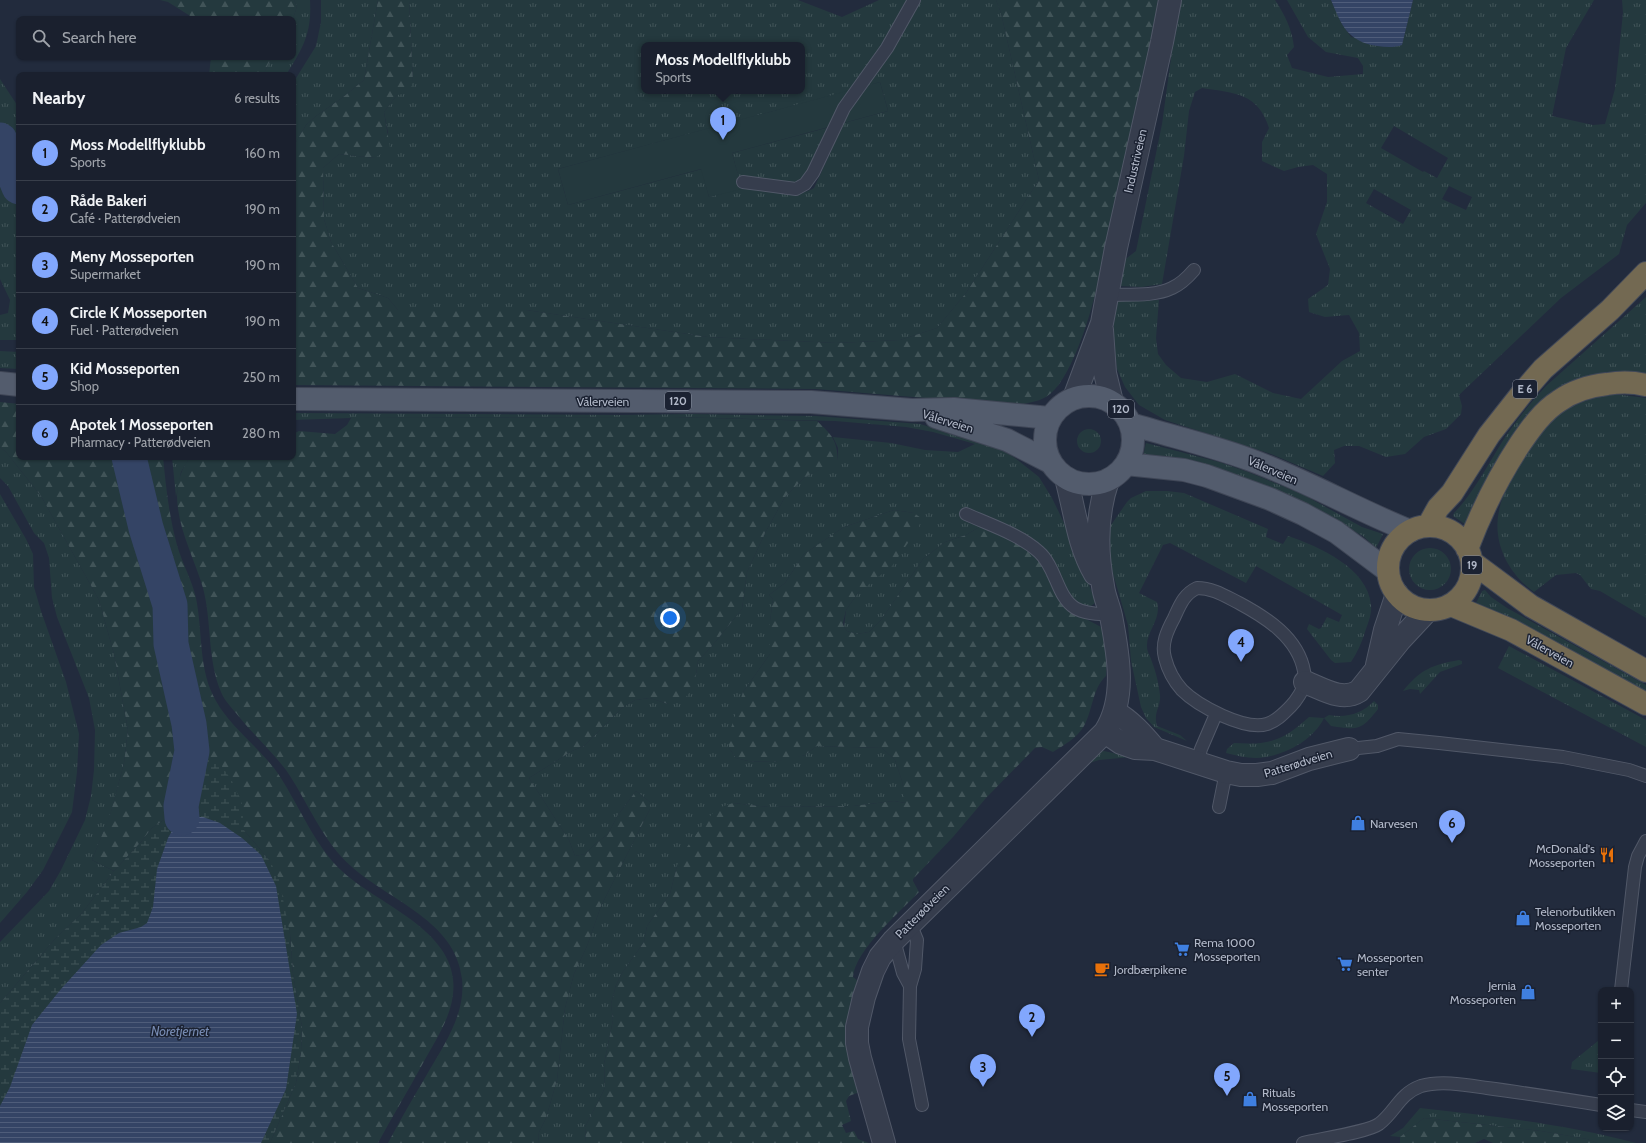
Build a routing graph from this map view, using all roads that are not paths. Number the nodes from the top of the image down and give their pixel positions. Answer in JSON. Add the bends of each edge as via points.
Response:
{"nodes":[{"id":1,"x":914,"y":0,"type":"edge"},
{"id":2,"x":1170,"y":0,"type":"edge"},
{"id":3,"x":743,"y":182,"type":"dead end"},
{"id":4,"x":1194,"y":270,"type":"dead end"},
{"id":5,"x":1646,"y":273,"type":"edge"},
{"id":6,"x":1107,"y":294,"type":"junction"},
{"id":7,"x":1102,"y":323,"type":"junction"},
{"id":8,"x":0,"y":384,"type":"edge"},
{"id":9,"x":16,"y":385,"type":"edge"},
{"id":10,"x":1646,"y":385,"type":"edge"},
{"id":11,"x":296,"y":398,"type":"edge"},
{"id":12,"x":1074,"y":398,"type":"junction"},
{"id":13,"x":1112,"y":402,"type":"junction"},
{"id":14,"x":912,"y":410,"type":"junction"},
{"id":15,"x":1050,"y":418,"type":"junction"},
{"id":16,"x":1131,"y":424,"type":"junction"},
{"id":17,"x":1050,"y":462,"type":"junction"},
{"id":18,"x":1126,"y":464,"type":"junction"},
{"id":19,"x":1066,"y":478,"type":"junction"},
{"id":20,"x":1108,"y":480,"type":"junction"},
{"id":21,"x":966,"y":514,"type":"dead end"},
{"id":22,"x":1419,"y":528,"type":"junction"},
{"id":23,"x":1469,"y":556,"type":"junction"},
{"id":24,"x":1388,"y":571,"type":"junction"},
{"id":25,"x":1103,"y":587,"type":"junction"},
{"id":26,"x":1397,"y":594,"type":"junction"},
{"id":27,"x":1451,"y":605,"type":"junction"},
{"id":28,"x":1428,"y":610,"type":"junction"},
{"id":29,"x":1111,"y":615,"type":"junction"},
{"id":30,"x":1377,"y":668,"type":"junction"},
{"id":31,"x":1646,"y":671,"type":"edge"},
{"id":32,"x":1305,"y":682,"type":"junction"},
{"id":33,"x":1646,"y":704,"type":"edge"},
{"id":34,"x":1115,"y":712,"type":"junction"},
{"id":35,"x":1216,"y":714,"type":"junction"},
{"id":36,"x":1105,"y":732,"type":"junction"},
{"id":37,"x":1155,"y":749,"type":"junction"},
{"id":38,"x":1349,"y":749,"type":"joint"},
{"id":39,"x":1197,"y":763,"type":"junction"},
{"id":40,"x":1226,"y":772,"type":"junction"},
{"id":41,"x":1646,"y":776,"type":"edge"},
{"id":42,"x":1220,"y":807,"type":"dead end"},
{"id":43,"x":1646,"y":841,"type":"edge"},
{"id":44,"x":910,"y":924,"type":"junction"},
{"id":45,"x":894,"y":940,"type":"junction"},
{"id":46,"x":910,"y":986,"type":"junction"},
{"id":47,"x":1621,"y":987,"type":"edge"},
{"id":48,"x":922,"y":1105,"type":"dead end"},
{"id":49,"x":1598,"y":1105,"type":"edge"},
{"id":50,"x":1634,"y":1110,"type":"edge"},
{"id":51,"x":1646,"y":1112,"type":"edge"},
{"id":52,"x":884,"y":1143,"type":"edge"},
{"id":53,"x":1303,"y":1143,"type":"edge"}],
"edges":[{"from":1,"to":3,"type":"lane","via":[[887,48],[844,108],[813,173],[805,184],[796,189]]},
{"from":2,"to":6,"type":"street","name":"Industriveien"},
{"from":4,"to":6,"type":"lane","via":[[1166,291]]},
{"from":5,"to":22,"type":"highway","number":"E 6","via":[[1610,310],[1543,369],[1489,435],[1452,493]]},
{"from":6,"to":7,"type":"street","name":"Industriveien"},
{"from":7,"to":12,"type":"street","name":"Industriveien"},
{"from":7,"to":13,"type":"street","name":"Industriveien","via":[[1105,373]]},
{"from":8,"to":9,"type":"main road"},
{"from":10,"to":23,"type":"highway","number":"E 6","via":[[1618,382],[1594,385],[1558,401],[1545,412],[1529,431],[1493,486],[1484,506]]},
{"from":11,"to":14,"type":"main road","name":"Vålerveien","number":"120","via":[[811,402]]},
{"from":12,"to":13,"type":"main road","number":"120","via":[[1093,396]]},
{"from":12,"to":15,"type":"main road","number":"120","via":[[1064,402]]},
{"from":13,"to":16,"type":"main road","number":"120","via":[[1120,408]]},
{"from":14,"to":15,"type":"main road","name":"Vålerveien","number":"120","via":[[954,409]]},
{"from":14,"to":17,"type":"main road","name":"Vålerveien","number":"120","via":[[1007,440]]},
{"from":15,"to":17,"type":"main road","number":"120","via":[[1044,440]]},
{"from":16,"to":18,"type":"main road","number":"120","via":[[1133,445]]},
{"from":16,"to":22,"type":"main road","name":"Vålerveien","number":"120","via":[[1249,459],[1375,517]]},
{"from":17,"to":19,"type":"main road","number":"120"},
{"from":18,"to":20,"type":"main road","number":"120"},
{"from":18,"to":24,"type":"main road","via":[[1192,472],[1270,499],[1336,532]]},
{"from":19,"to":20,"type":"main road","number":"120","via":[[1087,485]]},
{"from":19,"to":25,"type":"street","name":"Patterødveien","via":[[1079,537],[1088,562]]},
{"from":20,"to":25,"type":"street","name":"Patterødveien","via":[[1102,498],[1098,532]]},
{"from":21,"to":29,"type":"lane","via":[[1023,541],[1041,554],[1048,561],[1064,598],[1076,608]]},
{"from":22,"to":23,"type":"highway","number":"19","via":[[1441,527],[1451,532],[1460,539]]},
{"from":22,"to":24,"type":"highway","via":[[1400,538],[1393,548]]},
{"from":23,"to":27,"type":"highway","number":"19","via":[[1471,575],[1468,587]]},
{"from":23,"to":31,"type":"highway","number":"19","via":[[1531,606]]},
{"from":24,"to":26,"type":"highway","via":[[1389,580]]},
{"from":25,"to":29,"type":"street","name":"Patterødveien"},
{"from":26,"to":28,"type":"highway","via":[[1416,608]]},
{"from":26,"to":30,"type":"street","via":[[1385,630]]},
{"from":27,"to":28,"type":"highway"},
{"from":27,"to":33,"type":"highway","name":"Vålerveien","via":[[1518,634]]},
{"from":28,"to":30,"type":"street"},
{"from":29,"to":34,"type":"street","name":"Patterødveien","via":[[1118,664],[1118,699]]},
{"from":30,"to":32,"type":"street","via":[[1353,695],[1339,695]]},
{"from":32,"to":35,"type":"lane","via":[[1293,704],[1282,716],[1266,724],[1247,724]]},
{"from":32,"to":35,"type":"lane","via":[[1302,660],[1280,630],[1262,615],[1214,590],[1197,588],[1190,591],[1182,600],[1166,634],[1165,658],[1172,677],[1183,691]]},
{"from":34,"to":36,"type":"street","name":"Patterødveien"},
{"from":34,"to":37,"type":"street","via":[[1124,717]]},
{"from":35,"to":39,"type":"lane"},
{"from":36,"to":37,"type":"street","name":"Patterødveien","via":[[1121,743],[1135,748]]},
{"from":36,"to":44,"type":"street","name":"Patterødveien"},
{"from":37,"to":39,"type":"street","name":"Patterødveien"},
{"from":38,"to":40,"type":"street","name":"Patterødveien","via":[[1322,755],[1272,773],[1241,775]]},
{"from":38,"to":41,"type":"lane","via":[[1377,746],[1398,739],[1563,757],[1629,770]]},
{"from":39,"to":40,"type":"street","name":"Patterødveien"},
{"from":40,"to":42,"type":"lane"},
{"from":43,"to":47,"type":"lane","via":[[1635,867]]},
{"from":44,"to":45,"type":"street","name":"Patterødveien"},
{"from":44,"to":46,"type":"lane","via":[[917,940],[915,969]]},
{"from":45,"to":46,"type":"lane","via":[[903,973]]},
{"from":45,"to":52,"type":"street","name":"Patterødveien","via":[[880,957],[873,971],[857,1027],[860,1058]]},
{"from":46,"to":48,"type":"lane","via":[[909,1039]]},
{"from":49,"to":53,"type":"lane","via":[[1488,1088],[1431,1084],[1405,1095],[1390,1116],[1378,1125]]},
{"from":50,"to":51,"type":"lane"}]}
